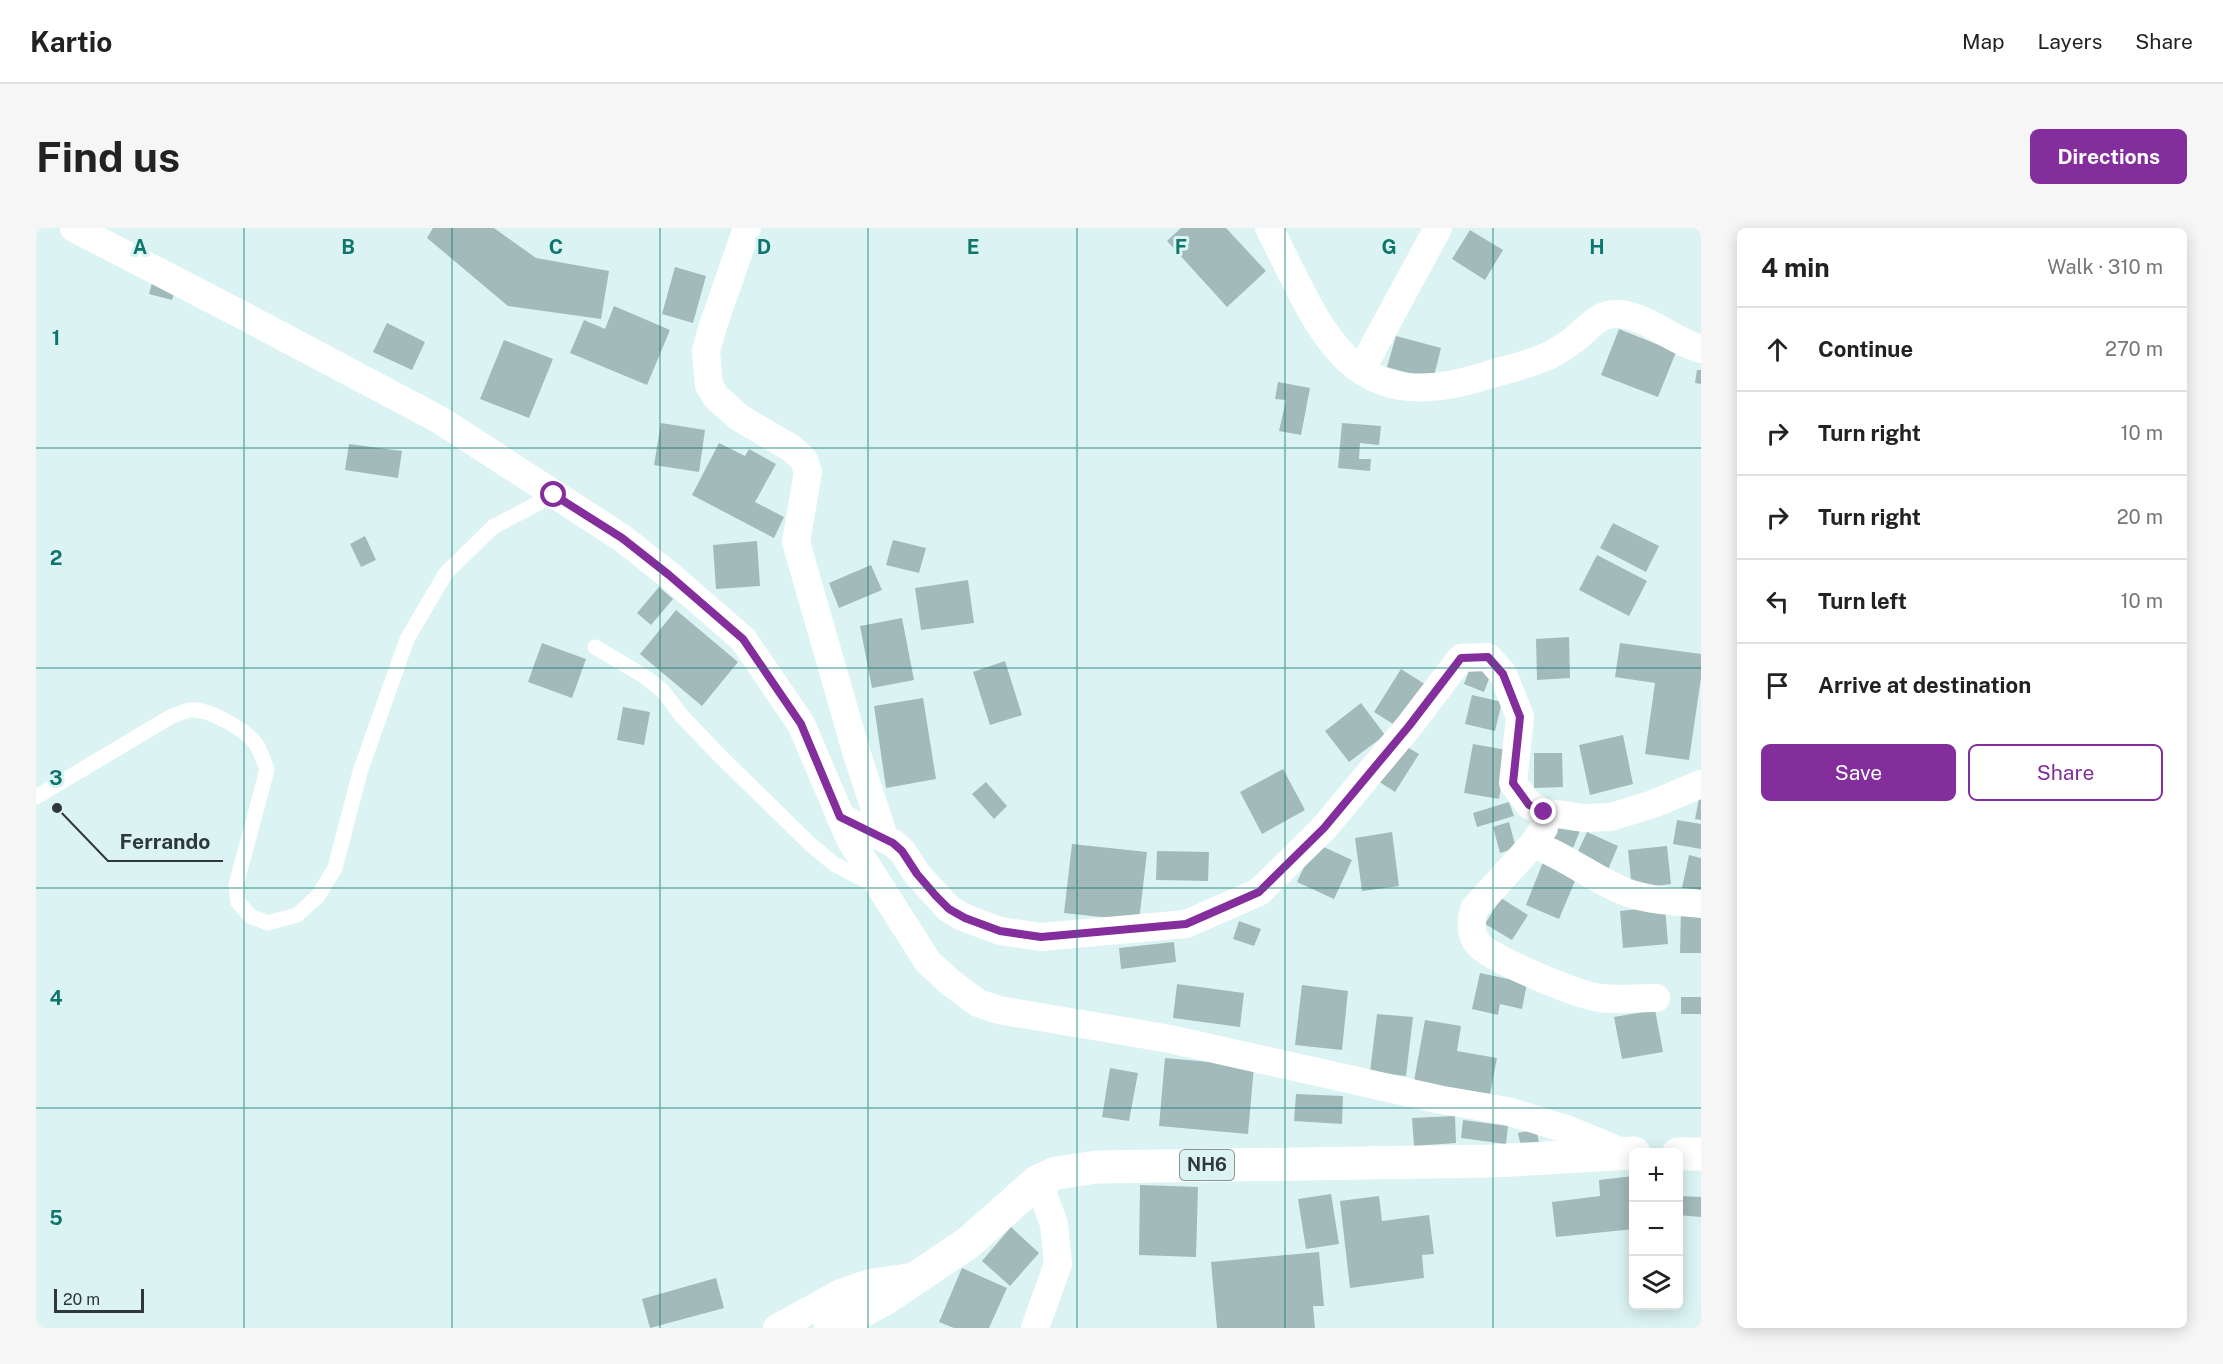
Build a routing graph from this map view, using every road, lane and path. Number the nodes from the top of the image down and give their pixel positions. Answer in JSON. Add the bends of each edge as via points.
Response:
{"nodes":[{"id":1,"x":74,"y":228,"type":"edge"},
{"id":2,"x":747,"y":228,"type":"edge"},
{"id":3,"x":1269,"y":228,"type":"edge"},
{"id":4,"x":1437,"y":228,"type":"edge"},
{"id":5,"x":1701,"y":349,"type":"edge"},
{"id":6,"x":1360,"y":370,"type":"junction"},
{"id":7,"x":554,"y":495,"type":"junction"},
{"id":8,"x":595,"y":647,"type":"dead end"},
{"id":9,"x":1701,"y":784,"type":"edge"},
{"id":10,"x":36,"y":797,"type":"edge"},
{"id":11,"x":1544,"y":812,"type":"junction"},
{"id":12,"x":840,"y":817,"type":"junction"},
{"id":13,"x":884,"y":837,"type":"junction"},
{"id":14,"x":1533,"y":844,"type":"junction"},
{"id":15,"x":882,"y":889,"type":"junction"},
{"id":16,"x":1701,"y":904,"type":"edge"},
{"id":17,"x":1656,"y":998,"type":"dead end"},
{"id":18,"x":1628,"y":1152,"type":"edge"},
{"id":19,"x":1683,"y":1154,"type":"edge"},
{"id":20,"x":1701,"y":1154,"type":"edge"},
{"id":21,"x":1038,"y":1181,"type":"junction"},
{"id":22,"x":918,"y":1276,"type":"junction"},
{"id":23,"x":777,"y":1328,"type":"edge"},
{"id":24,"x":831,"y":1328,"type":"edge"},
{"id":25,"x":1035,"y":1328,"type":"edge"}],
"edges":[{"from":1,"to":7,"type":"street","via":[[440,420]]},
{"from":2,"to":13,"type":"street","via":[[706,351],[709,385],[716,397],[740,418],[804,460],[807,488],[796,542]]},
{"from":3,"to":6,"type":"street","via":[[1325,335]]},
{"from":4,"to":6,"type":"street"},
{"from":5,"to":6,"type":"street","via":[[1638,318],[1618,314],[1604,315],[1563,349],[1544,358],[1458,384],[1426,389],[1401,387]]},
{"from":7,"to":10,"type":"lane","via":[[493,527],[446,573],[407,639],[360,772],[335,868],[318,896],[297,915],[268,923],[250,916],[238,902],[236,885],[267,770],[255,742],[212,714],[192,710],[172,716]]},
{"from":7,"to":12,"type":"street","via":[[622,538],[743,639],[801,724]]},
{"from":8,"to":15,"type":"lane","via":[[663,691],[718,755],[810,844],[834,864]]},
{"from":9,"to":11,"type":"street","via":[[1611,817],[1583,818]]},
{"from":11,"to":13,"type":"street","via":[[1529,805],[1513,783],[1520,717],[1503,674],[1488,657],[1461,658],[1324,828],[1259,892],[1186,924],[1041,937],[1000,931],[949,909],[902,851]]},
{"from":11,"to":14,"type":"street","via":[[1547,824]]},
{"from":12,"to":13,"type":"street"},
{"from":12,"to":15,"type":"street"},
{"from":14,"to":16,"type":"street","via":[[1620,890]]},
{"from":14,"to":17,"type":"street","via":[[1474,909],[1472,933],[1477,944],[1491,955],[1582,994]]},
{"from":15,"to":18,"type":"street","via":[[928,962],[978,1004],[1170,1039],[1442,1100],[1507,1110]]},
{"from":18,"to":21,"type":"highway","number":"NH6","via":[[1493,1161],[1097,1167],[1056,1173]]},
{"from":19,"to":20,"type":"highway"},
{"from":21,"to":22,"type":"highway","number":"NH6","via":[[968,1243]]},
{"from":21,"to":25,"type":"street","via":[[1054,1224],[1058,1264]]},
{"from":22,"to":23,"type":"street","via":[[870,1283],[841,1293]]},
{"from":22,"to":24,"type":"highway","number":"NH6"}]}
